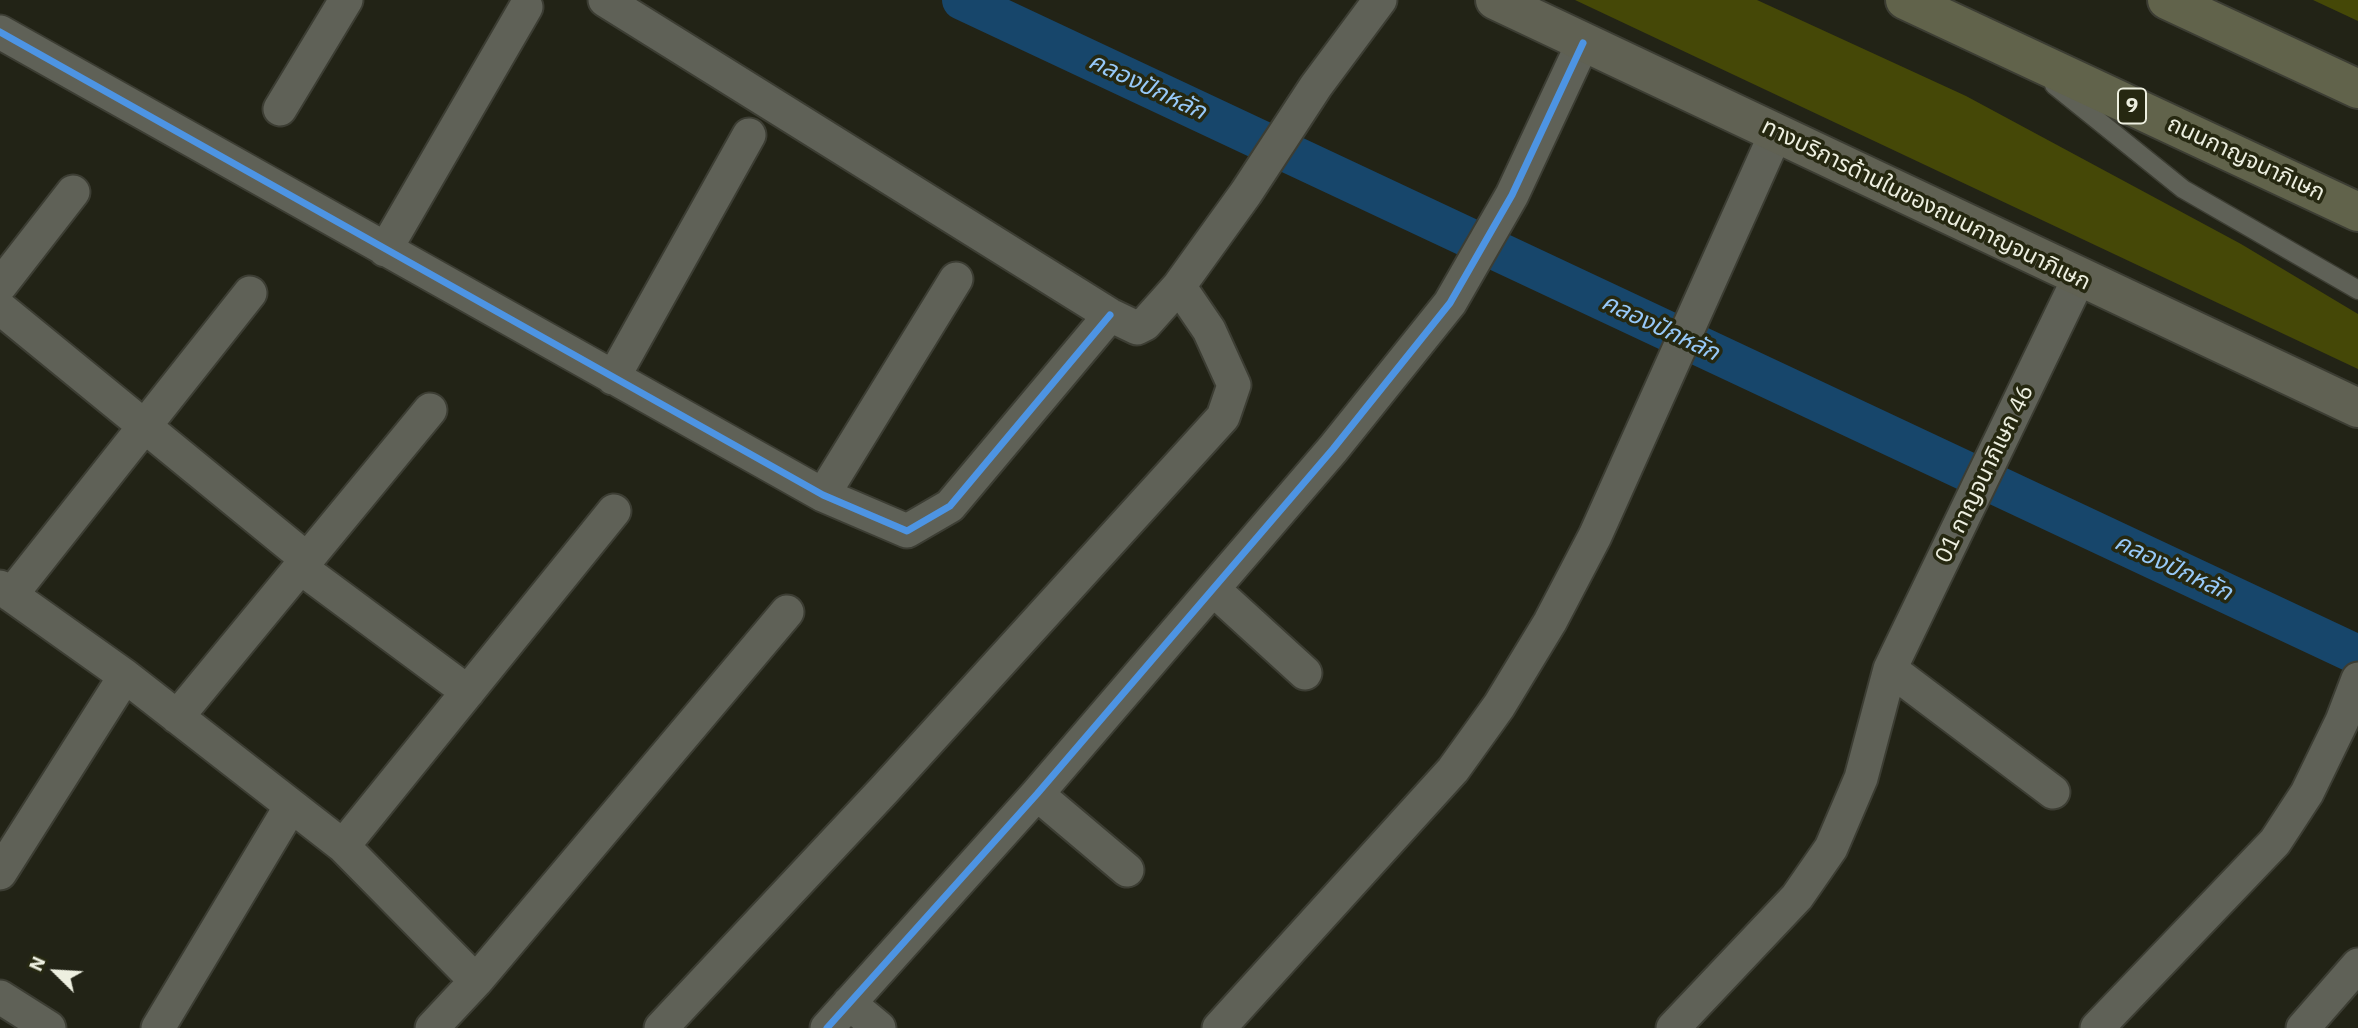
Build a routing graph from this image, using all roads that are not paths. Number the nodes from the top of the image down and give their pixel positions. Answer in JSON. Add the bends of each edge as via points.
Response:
{"nodes":[{"id":1,"x":346,"y":0,"type":"edge"},
{"id":2,"x":605,"y":0,"type":"edge"},
{"id":3,"x":1380,"y":0,"type":"edge"},
{"id":4,"x":1495,"y":0,"type":"edge"},
{"id":5,"x":1905,"y":0,"type":"edge"},
{"id":6,"x":2167,"y":0,"type":"edge"},
{"id":7,"x":526,"y":7,"type":"dead end"},
{"id":8,"x":0,"y":32,"type":"edge"},
{"id":9,"x":1583,"y":43,"type":"junction"},
{"id":10,"x":2006,"y":47,"type":"junction"},
{"id":11,"x":2358,"y":89,"type":"edge"},
{"id":12,"x":280,"y":109,"type":"dead end"},
{"id":13,"x":1776,"y":133,"type":"junction"},
{"id":14,"x":749,"y":135,"type":"dead end"},
{"id":15,"x":73,"y":192,"type":"dead end"},
{"id":16,"x":2358,"y":212,"type":"edge"},
{"id":17,"x":385,"y":250,"type":"junction"},
{"id":18,"x":2079,"y":278,"type":"junction"},
{"id":19,"x":956,"y":279,"type":"dead end"},
{"id":20,"x":0,"y":286,"type":"edge"},
{"id":21,"x":1179,"y":286,"type":"junction"},
{"id":22,"x":2358,"y":290,"type":"edge"},
{"id":23,"x":250,"y":293,"type":"dead end"},
{"id":24,"x":0,"y":308,"type":"edge"},
{"id":25,"x":1110,"y":316,"type":"junction"},
{"id":26,"x":613,"y":378,"type":"junction"},
{"id":27,"x":2358,"y":408,"type":"edge"},
{"id":28,"x":430,"y":410,"type":"dead end"},
{"id":29,"x":145,"y":427,"type":"junction"},
{"id":30,"x":823,"y":495,"type":"junction"},
{"id":31,"x":614,"y":512,"type":"dead end"},
{"id":32,"x":304,"y":564,"type":"junction"},
{"id":33,"x":1213,"y":589,"type":"junction"},
{"id":34,"x":6,"y":591,"type":"edge"},
{"id":35,"x":787,"y":612,"type":"dead end"},
{"id":36,"x":1890,"y":669,"type":"junction"},
{"id":37,"x":1304,"y":673,"type":"dead end"},
{"id":38,"x":125,"y":676,"type":"junction"},
{"id":39,"x":2358,"y":679,"type":"edge"},
{"id":40,"x":468,"y":692,"type":"junction"},
{"id":41,"x":177,"y":717,"type":"junction"},
{"id":42,"x":2053,"y":792,"type":"dead end"},
{"id":43,"x":1037,"y":794,"type":"junction"},
{"id":44,"x":291,"y":806,"type":"junction"},
{"id":45,"x":343,"y":846,"type":"junction"},
{"id":46,"x":1127,"y":870,"type":"dead end"},
{"id":47,"x":0,"y":873,"type":"edge"},
{"id":48,"x":2358,"y":965,"type":"edge"},
{"id":49,"x":475,"y":981,"type":"junction"},
{"id":50,"x":0,"y":997,"type":"edge"},
{"id":51,"x":849,"y":1003,"type":"junction"},
{"id":52,"x":49,"y":1028,"type":"edge"},
{"id":53,"x":158,"y":1028,"type":"edge"},
{"id":54,"x":432,"y":1028,"type":"edge"},
{"id":55,"x":661,"y":1028,"type":"edge"},
{"id":56,"x":827,"y":1028,"type":"edge"},
{"id":57,"x":879,"y":1028,"type":"edge"},
{"id":58,"x":1219,"y":1028,"type":"edge"},
{"id":59,"x":1672,"y":1028,"type":"edge"},
{"id":60,"x":2097,"y":1028,"type":"edge"},
{"id":61,"x":2303,"y":1028,"type":"edge"}],
"edges":[{"from":1,"to":12,"type":"street"},
{"from":2,"to":25,"type":"street"},
{"from":3,"to":21,"type":"street"},
{"from":4,"to":9,"type":"main road","name":"ทางบริการด้านในของถนนกาญจนาภิเษก"},
{"from":5,"to":10,"type":"highway","name":"ถนนกาญจนาภิเษก","number":"9"},
{"from":6,"to":11,"type":"highway"},
{"from":7,"to":17,"type":"street"},
{"from":8,"to":17,"type":"street"},
{"from":9,"to":13,"type":"main road","name":"ทางบริการด้านในของถนนกาญจนาภิเษก"},
{"from":9,"to":33,"type":"street","via":[[1512,195],[1450,303]]},
{"from":10,"to":16,"type":"highway","name":"ถนนกาญจนาภิเษก","number":"9"},
{"from":10,"to":22,"type":"lane","via":[[2183,189]]},
{"from":13,"to":18,"type":"main road","name":"ทางบริการด้านในของถนนกาญจนาภิเษก"},
{"from":13,"to":58,"type":"street","via":[[1595,536],[1499,706],[1453,770]]},
{"from":14,"to":26,"type":"street"},
{"from":15,"to":20,"type":"street"},
{"from":17,"to":26,"type":"street"},
{"from":18,"to":27,"type":"main road","name":"ทางบริการด้านในของถนนกาญจนาภิเษก"},
{"from":18,"to":36,"type":"street","name":"01 กาญจนาภิเษก 46"},
{"from":19,"to":30,"type":"street"},
{"from":21,"to":25,"type":"street","via":[[1137,328]]},
{"from":21,"to":55,"type":"street","via":[[1209,330],[1234,385],[1223,417]]},
{"from":23,"to":29,"type":"street"},
{"from":24,"to":29,"type":"street"},
{"from":25,"to":30,"type":"street","via":[[950,506],[923,523],[907,531]]},
{"from":26,"to":30,"type":"street"},
{"from":28,"to":32,"type":"street"},
{"from":29,"to":32,"type":"street"},
{"from":29,"to":34,"type":"street"},
{"from":31,"to":40,"type":"street"},
{"from":32,"to":40,"type":"street"},
{"from":32,"to":41,"type":"street"},
{"from":33,"to":37,"type":"street"},
{"from":33,"to":43,"type":"street"},
{"from":34,"to":38,"type":"street"},
{"from":35,"to":49,"type":"street"},
{"from":36,"to":42,"type":"street"},
{"from":36,"to":59,"type":"street","name":"01 กาญจนาภิเษก 46","via":[[1861,778],[1831,848],[1797,897]]},
{"from":38,"to":41,"type":"street"},
{"from":38,"to":47,"type":"street"},
{"from":39,"to":60,"type":"street","via":[[2307,793],[2275,842]]},
{"from":40,"to":45,"type":"street"},
{"from":41,"to":44,"type":"street"},
{"from":43,"to":46,"type":"street"},
{"from":43,"to":51,"type":"street"},
{"from":44,"to":45,"type":"street"},
{"from":44,"to":53,"type":"street"},
{"from":45,"to":49,"type":"street"},
{"from":48,"to":61,"type":"street"},
{"from":49,"to":54,"type":"street"},
{"from":50,"to":52,"type":"street"},
{"from":51,"to":56,"type":"street"},
{"from":51,"to":57,"type":"street"}]}
